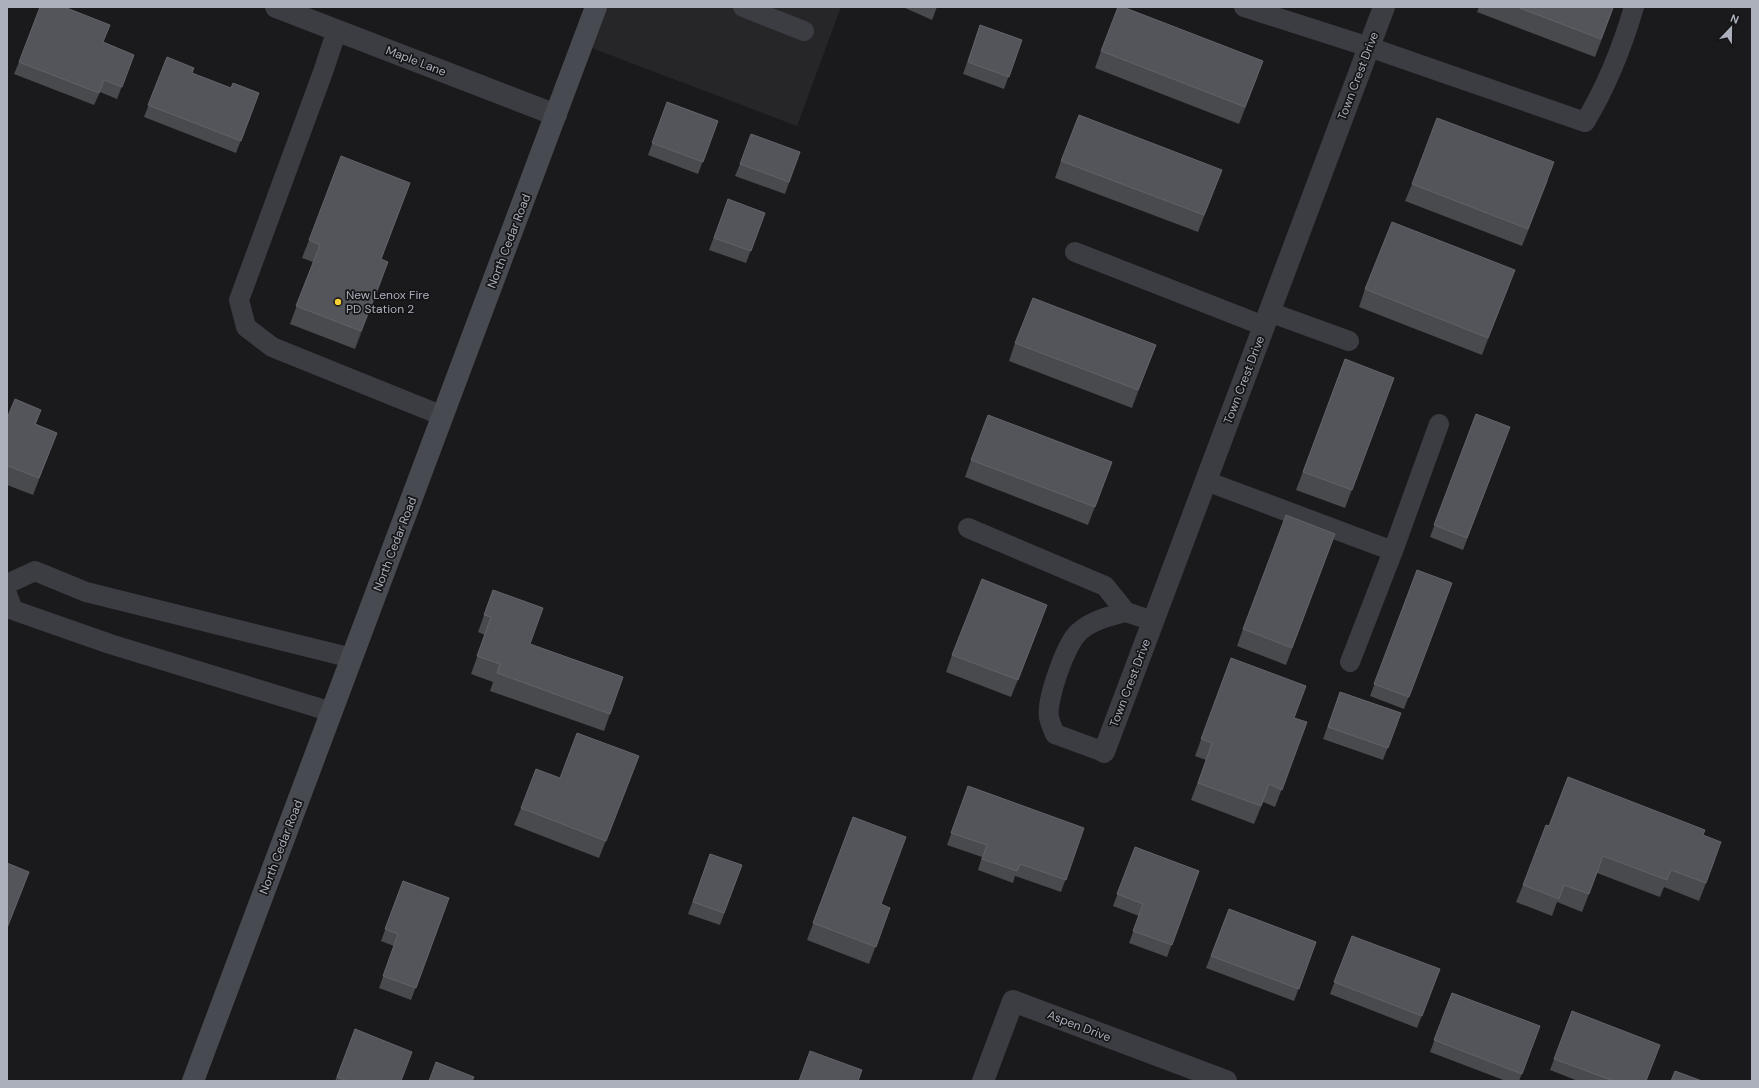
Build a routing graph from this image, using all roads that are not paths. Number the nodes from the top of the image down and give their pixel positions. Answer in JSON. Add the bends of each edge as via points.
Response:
{"nodes":[{"id":1,"x":276,"y":7,"type":"edge"},
{"id":2,"x":596,"y":7,"type":"edge"},
{"id":3,"x":743,"y":7,"type":"edge"},
{"id":4,"x":1244,"y":7,"type":"edge"},
{"id":5,"x":1384,"y":7,"type":"edge"},
{"id":6,"x":1634,"y":7,"type":"edge"},
{"id":7,"x":337,"y":30,"type":"junction"},
{"id":8,"x":804,"y":31,"type":"dead end"},
{"id":9,"x":1369,"y":47,"type":"junction"},
{"id":10,"x":556,"y":115,"type":"junction"},
{"id":11,"x":1075,"y":252,"type":"dead end"},
{"id":12,"x":1267,"y":319,"type":"junction"},
{"id":13,"x":1349,"y":341,"type":"dead end"},
{"id":14,"x":443,"y":416,"type":"junction"},
{"id":15,"x":1439,"y":424,"type":"dead end"},
{"id":16,"x":1206,"y":481,"type":"junction"},
{"id":17,"x":968,"y":528,"type":"dead end"},
{"id":18,"x":1393,"y":551,"type":"junction"},
{"id":19,"x":7,"y":584,"type":"edge"},
{"id":20,"x":7,"y":594,"type":"edge"},
{"id":21,"x":1126,"y":612,"type":"junction"},
{"id":22,"x":1153,"y":621,"type":"junction"},
{"id":23,"x":352,"y":658,"type":"junction"},
{"id":24,"x":1350,"y":662,"type":"dead end"},
{"id":25,"x":332,"y":712,"type":"junction"},
{"id":26,"x":1104,"y":752,"type":"joint"},
{"id":27,"x":193,"y":1081,"type":"edge"},
{"id":28,"x":983,"y":1081,"type":"edge"},
{"id":29,"x":1226,"y":1081,"type":"edge"}],
"edges":[{"from":1,"to":7,"type":"street","name":"Maple Lane"},
{"from":2,"to":10,"type":"street","name":"North Cedar Road"},
{"from":3,"to":8,"type":"lane"},
{"from":4,"to":9,"type":"lane"},
{"from":5,"to":9,"type":"street","name":"Town Crest Drive"},
{"from":6,"to":9,"type":"lane","via":[[1626,36],[1602,93],[1585,122]]},
{"from":7,"to":10,"type":"street","name":"Maple Lane"},
{"from":7,"to":14,"type":"lane","via":[[239,300],[246,327],[272,348]]},
{"from":9,"to":12,"type":"street","name":"Town Crest Drive"},
{"from":10,"to":14,"type":"street","name":"North Cedar Road"},
{"from":11,"to":12,"type":"lane"},
{"from":12,"to":13,"type":"lane"},
{"from":12,"to":16,"type":"street","name":"Town Crest Drive"},
{"from":14,"to":23,"type":"street","name":"North Cedar Road"},
{"from":15,"to":18,"type":"lane"},
{"from":16,"to":18,"type":"lane"},
{"from":16,"to":22,"type":"street","name":"Town Crest Drive"},
{"from":17,"to":21,"type":"lane","via":[[1105,586]]},
{"from":18,"to":24,"type":"lane"},
{"from":19,"to":23,"type":"lane","via":[[35,571],[86,592]]},
{"from":20,"to":25,"type":"lane","via":[[13,610],[110,644]]},
{"from":21,"to":22,"type":"lane"},
{"from":21,"to":26,"type":"lane","via":[[1094,622],[1079,632],[1069,647],[1054,684],[1048,716],[1055,734]]},
{"from":22,"to":26,"type":"street","name":"Town Crest Drive"},
{"from":23,"to":25,"type":"street","name":"North Cedar Road"},
{"from":25,"to":27,"type":"street","name":"North Cedar Road"},
{"from":28,"to":29,"type":"street","name":"Aspen Drive","via":[[1013,1001]]}]}
